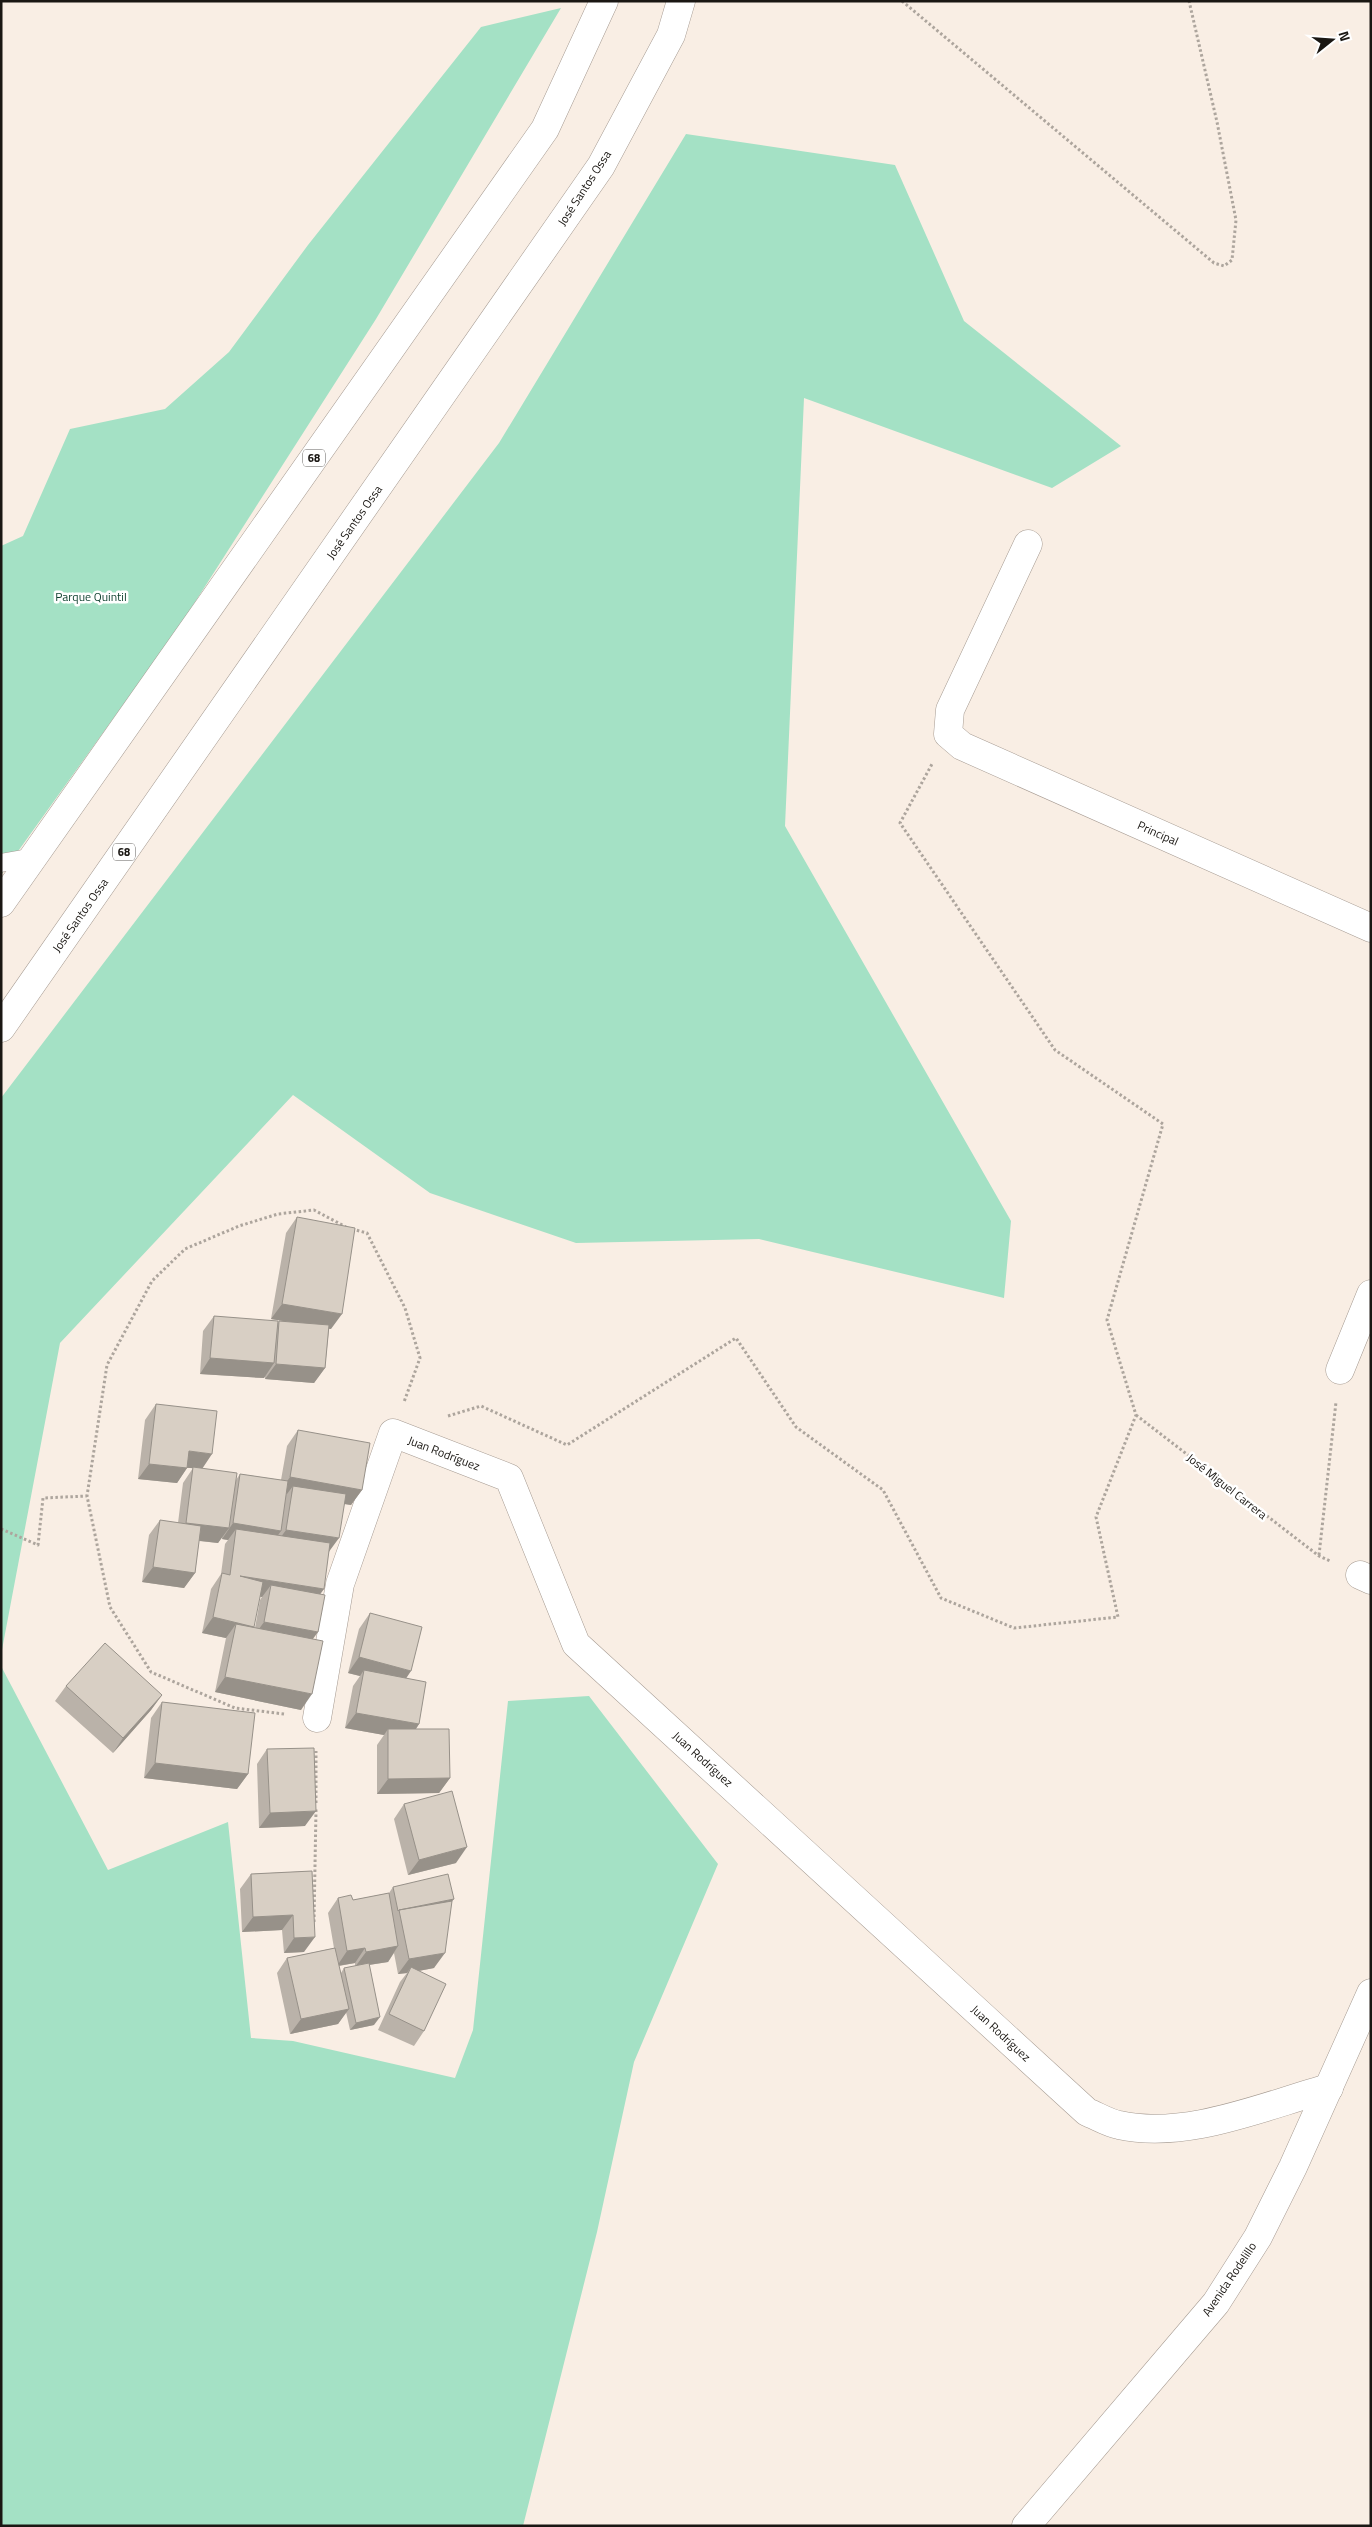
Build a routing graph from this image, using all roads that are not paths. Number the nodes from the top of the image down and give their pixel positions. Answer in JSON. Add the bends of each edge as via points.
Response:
{"nodes":[{"id":1,"x":604,"y":1,"type":"edge"},
{"id":2,"x":681,"y":1,"type":"edge"},
{"id":3,"x":1028,"y":544,"type":"dead end"},
{"id":4,"x":34,"y":857,"type":"junction"},
{"id":5,"x":1,"y":863,"type":"edge"},
{"id":6,"x":1,"y":903,"type":"edge"},
{"id":7,"x":1371,"y":928,"type":"edge"},
{"id":8,"x":1,"y":1028,"type":"edge"},
{"id":9,"x":1371,"y":1294,"type":"edge"},
{"id":10,"x":1340,"y":1370,"type":"road end"},
{"id":11,"x":317,"y":1718,"type":"road end"},
{"id":12,"x":1371,"y":1992,"type":"edge"},
{"id":13,"x":1328,"y":2088,"type":"junction"},
{"id":14,"x":1026,"y":2526,"type":"edge"}],
"edges":[{"from":1,"to":4,"type":"main road","number":"68","via":[[545,129]]},
{"from":2,"to":8,"type":"main road","name":"José Santos Ossa","number":"68","via":[[671,35],[602,166]]},
{"from":3,"to":7,"type":"main road","name":"Principal","via":[[950,710],[948,734],[962,746]]},
{"from":4,"to":5,"type":"lane"},
{"from":4,"to":6,"type":"main road","number":"68"},
{"from":9,"to":10,"type":"main road"},
{"from":11,"to":13,"type":"main road","name":"Juan Rodríguez","via":[[340,1584],[393,1433],[509,1478],[576,1644],[1087,2112],[1117,2125],[1171,2129]]},
{"from":12,"to":13,"type":"main road","name":"Avenida Rodelillo"},
{"from":13,"to":14,"type":"main road","name":"Avenida Rodelillo","via":[[1258,2237],[1216,2303]]}]}
